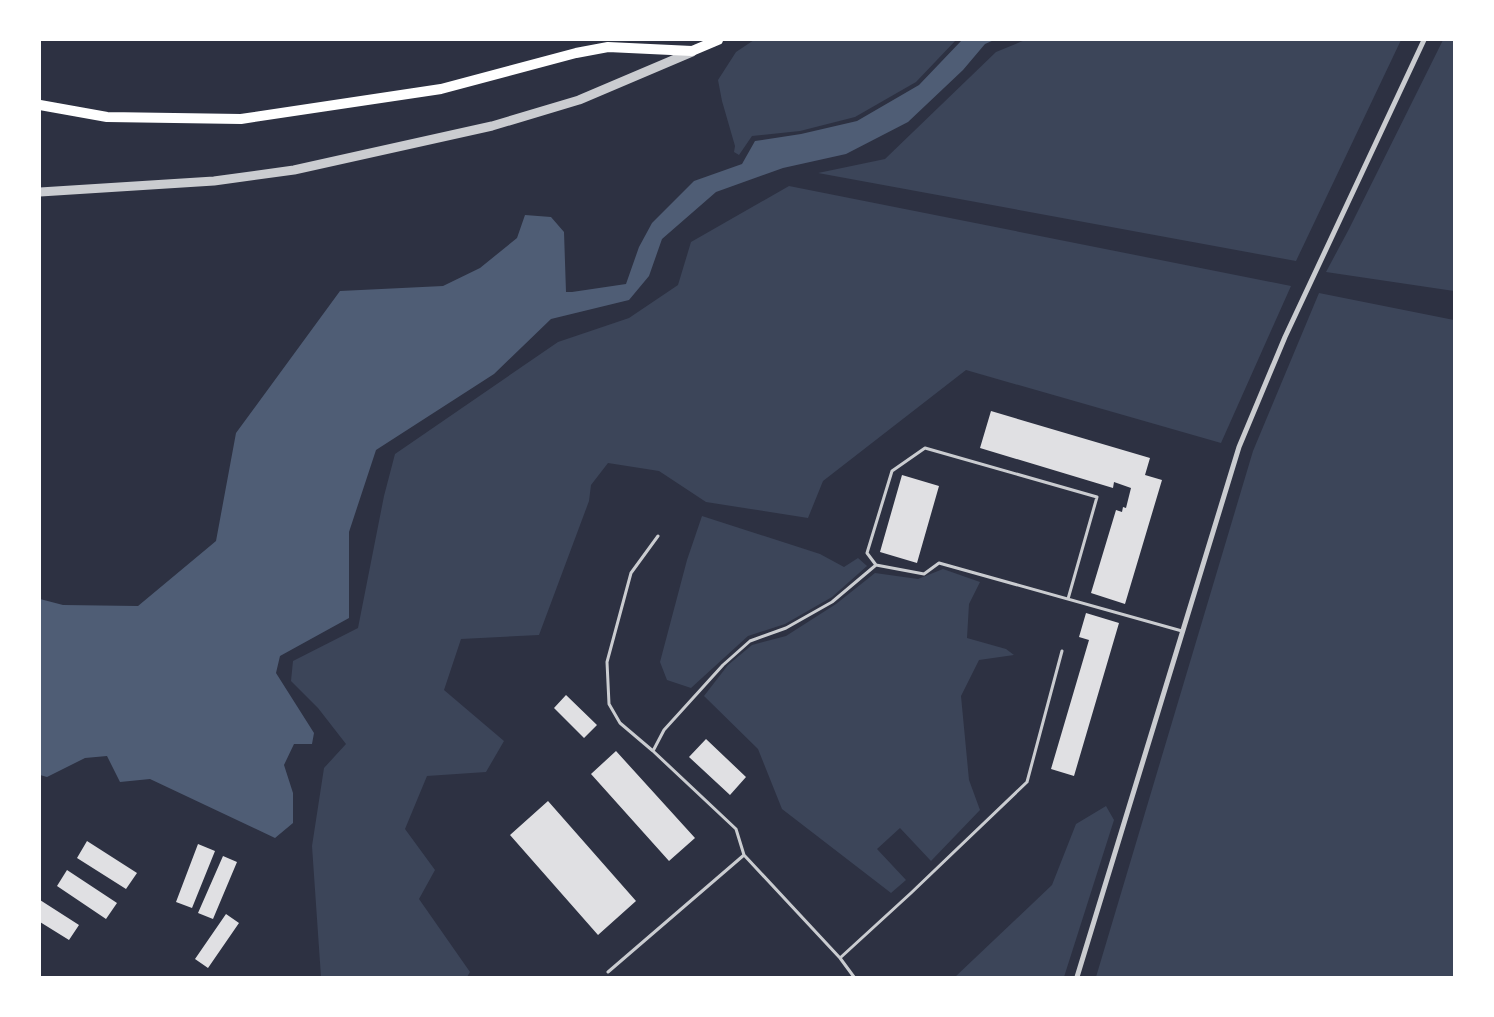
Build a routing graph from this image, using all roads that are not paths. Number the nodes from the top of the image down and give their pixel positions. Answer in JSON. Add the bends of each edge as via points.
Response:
{"nodes":[{"id":1,"x":718,"y":40,"type":"edge"},
{"id":2,"x":1424,"y":40,"type":"edge"},
{"id":3,"x":692,"y":52,"type":"junction"},
{"id":4,"x":40,"y":105,"type":"edge"},
{"id":5,"x":40,"y":192,"type":"edge"},
{"id":6,"x":658,"y":536,"type":"dead end"},
{"id":7,"x":876,"y":565,"type":"junction"},
{"id":8,"x":1068,"y":599,"type":"junction"},
{"id":9,"x":1182,"y":632,"type":"junction"},
{"id":10,"x":1062,"y":651,"type":"dead end"},
{"id":11,"x":653,"y":751,"type":"junction"},
{"id":12,"x":744,"y":855,"type":"junction"},
{"id":13,"x":840,"y":958,"type":"junction"},
{"id":14,"x":608,"y":972,"type":"dead end"},
{"id":15,"x":854,"y":977,"type":"edge"},
{"id":16,"x":1077,"y":977,"type":"edge"}],
"edges":[{"from":1,"to":3,"type":"main road"},
{"from":2,"to":9,"type":"street","via":[[1285,337],[1239,447]]},
{"from":3,"to":4,"type":"main road","via":[[608,47],[441,89],[241,119],[107,117]]},
{"from":3,"to":5,"type":"street","via":[[580,100],[527,116],[303,168],[214,182]]},
{"from":6,"to":11,"type":"lane","via":[[631,573],[607,662],[609,704],[620,723]]},
{"from":7,"to":8,"type":"lane","via":[[924,574],[939,563]]},
{"from":7,"to":8,"type":"lane","via":[[867,553],[892,471],[925,448],[1097,497]]},
{"from":7,"to":11,"type":"lane","via":[[832,602],[786,628],[750,641],[723,664],[664,730]]},
{"from":8,"to":9,"type":"lane"},
{"from":9,"to":16,"type":"street"},
{"from":10,"to":13,"type":"lane","via":[[1027,782]]},
{"from":11,"to":12,"type":"lane","via":[[736,829]]},
{"from":12,"to":13,"type":"lane"},
{"from":12,"to":14,"type":"lane"},
{"from":13,"to":15,"type":"lane"}]}
